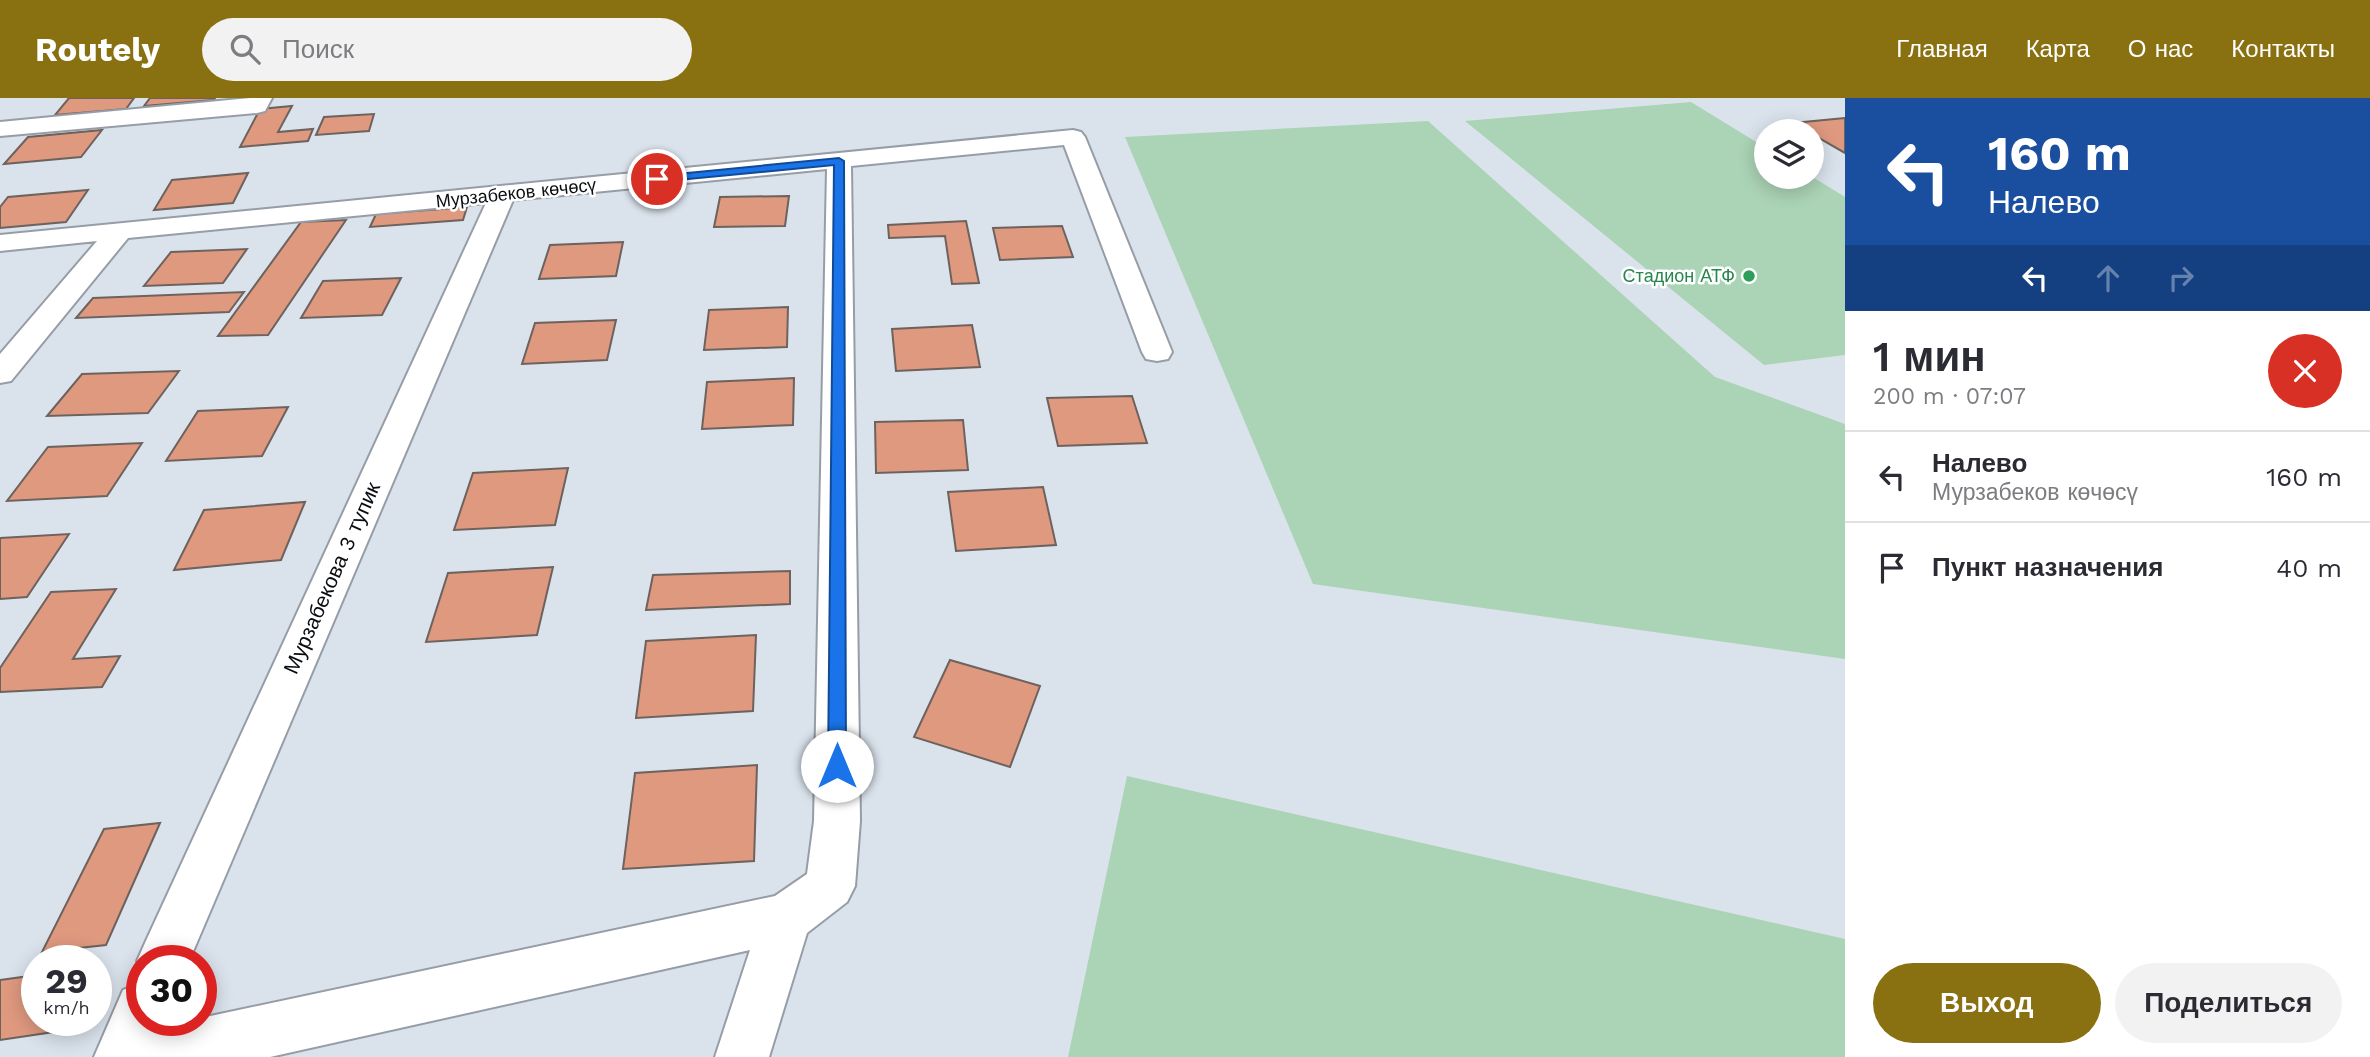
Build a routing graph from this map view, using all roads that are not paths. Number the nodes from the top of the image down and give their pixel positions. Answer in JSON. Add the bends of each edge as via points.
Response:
{"nodes":[{"id":1,"x":261,"y":98,"type":"edge"},
{"id":2,"x":0,"y":129,"type":"edge"},
{"id":3,"x":839,"y":161,"type":"junction"},
{"id":4,"x":502,"y":195,"type":"junction"},
{"id":5,"x":120,"y":232,"type":"junction"},
{"id":6,"x":0,"y":243,"type":"edge"},
{"id":7,"x":1157,"y":352,"type":"dead end"},
{"id":8,"x":0,"y":374,"type":"edge"},
{"id":9,"x":786,"y":918,"type":"junction"},
{"id":10,"x":170,"y":945,"type":"edge"},
{"id":11,"x":130,"y":1036,"type":"edge"},
{"id":12,"x":121,"y":1057,"type":"edge"},
{"id":13,"x":147,"y":1057,"type":"edge"},
{"id":14,"x":742,"y":1057,"type":"edge"}],
"edges":[{"from":1,"to":2,"type":"street","via":[[257,106]]},
{"from":3,"to":4,"type":"street","name":"Мурзабеков көчөсү"},
{"from":3,"to":7,"type":"street","name":"Мурзабеков көчөсү","via":[[1073,137]]},
{"from":3,"to":9,"type":"street","via":[[837,821],[830,886]]},
{"from":4,"to":5,"type":"street","name":"Мурзабеков көчөсү"},
{"from":4,"to":10,"type":"street","name":"Мурзабекова 3 тупик"},
{"from":5,"to":6,"type":"street","name":"Мурзабеков көчөсү"},
{"from":5,"to":8,"type":"street"},
{"from":9,"to":13,"type":"street"},
{"from":9,"to":14,"type":"street"},
{"from":11,"to":12,"type":"street"}]}
